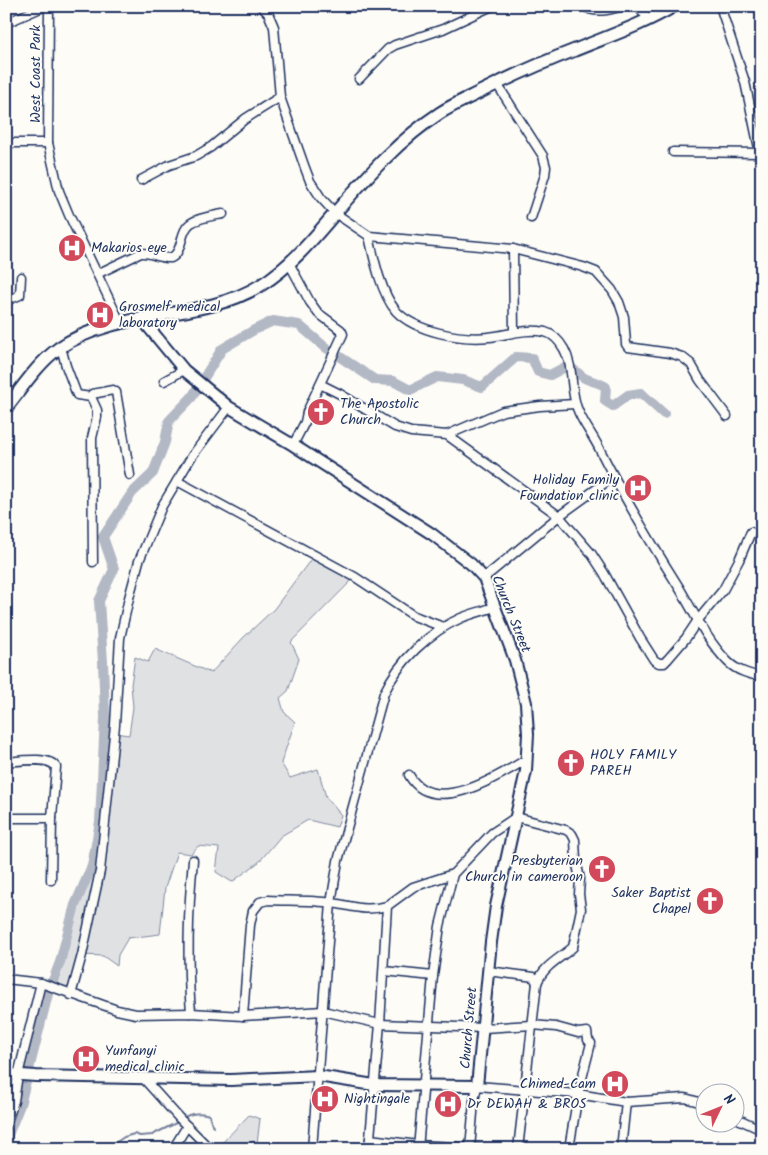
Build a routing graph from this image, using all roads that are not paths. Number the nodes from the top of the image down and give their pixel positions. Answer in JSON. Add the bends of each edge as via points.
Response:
{"nodes":[{"id":1,"x":45,"y":6,"type":"edge"},
{"id":2,"x":50,"y":6,"type":"edge"},
{"id":3,"x":261,"y":6,"type":"edge"},
{"id":4,"x":492,"y":6,"type":"edge"},
{"id":5,"x":583,"y":6,"type":"edge"},
{"id":6,"x":622,"y":6,"type":"edge"},
{"id":7,"x":637,"y":6,"type":"edge"},
{"id":8,"x":674,"y":6,"type":"edge"},
{"id":9,"x":722,"y":6,"type":"edge"},
{"id":10,"x":650,"y":20,"type":"junction"},
{"id":11,"x":6,"y":23,"type":"edge"},
{"id":12,"x":359,"y":79,"type":"dead end"},
{"id":13,"x":497,"y":84,"type":"junction"},
{"id":14,"x":280,"y":97,"type":"junction"},
{"id":15,"x":48,"y":142,"type":"junction"},
{"id":16,"x":6,"y":143,"type":"edge"},
{"id":17,"x":673,"y":152,"type":"dead end"},
{"id":18,"x":761,"y":153,"type":"edge"},
{"id":19,"x":141,"y":180,"type":"dead end"},
{"id":20,"x":223,"y":214,"type":"dead end"},
{"id":21,"x":335,"y":214,"type":"junction"},
{"id":22,"x":531,"y":218,"type":"dead end"},
{"id":23,"x":369,"y":236,"type":"junction"},
{"id":24,"x":513,"y":249,"type":"junction"},
{"id":25,"x":289,"y":262,"type":"junction"},
{"id":26,"x":97,"y":274,"type":"junction"},
{"id":27,"x":21,"y":277,"type":"dead end"},
{"id":28,"x":6,"y":301,"type":"edge"},
{"id":29,"x":141,"y":318,"type":"junction"},
{"id":30,"x":120,"y":322,"type":"junction"},
{"id":31,"x":514,"y":332,"type":"junction"},
{"id":32,"x":61,"y":347,"type":"junction"},
{"id":33,"x":184,"y":370,"type":"junction"},
{"id":34,"x":164,"y":381,"type":"dead end"},
{"id":35,"x":320,"y":384,"type":"junction"},
{"id":36,"x":91,"y":397,"type":"junction"},
{"id":37,"x":576,"y":404,"type":"junction"},
{"id":38,"x":229,"y":407,"type":"junction"},
{"id":39,"x":6,"y":408,"type":"edge"},
{"id":40,"x":727,"y":416,"type":"dead end"},
{"id":41,"x":447,"y":435,"type":"junction"},
{"id":42,"x":293,"y":444,"type":"junction"},
{"id":43,"x":130,"y":475,"type":"dead end"},
{"id":44,"x":613,"y":477,"type":"junction"},
{"id":45,"x":177,"y":481,"type":"junction"},
{"id":46,"x":559,"y":516,"type":"junction"},
{"id":47,"x":751,"y":532,"type":"dead end"},
{"id":48,"x":93,"y":562,"type":"dead end"},
{"id":49,"x":484,"y":578,"type":"junction"},
{"id":50,"x":494,"y":607,"type":"junction"},
{"id":51,"x":698,"y":620,"type":"junction"},
{"id":52,"x":443,"y":627,"type":"junction"},
{"id":53,"x":762,"y":677,"type":"edge"},
{"id":54,"x":527,"y":759,"type":"junction"},
{"id":55,"x":6,"y":762,"type":"edge"},
{"id":56,"x":409,"y":775,"type":"dead end"},
{"id":57,"x":516,"y":817,"type":"junction"},
{"id":58,"x":6,"y":818,"type":"edge"},
{"id":59,"x":52,"y":818,"type":"junction"},
{"id":60,"x":193,"y":860,"type":"dead end"},
{"id":61,"x":453,"y":874,"type":"junction"},
{"id":62,"x":50,"y":880,"type":"dead end"},
{"id":63,"x":331,"y":903,"type":"junction"},
{"id":64,"x":387,"y":906,"type":"junction"},
{"id":65,"x":384,"y":971,"type":"junction"},
{"id":66,"x":488,"y":971,"type":"junction"},
{"id":67,"x":433,"y":976,"type":"junction"},
{"id":68,"x":6,"y":979,"type":"edge"},
{"id":69,"x":537,"y":983,"type":"junction"},
{"id":70,"x":43,"y":984,"type":"junction"},
{"id":71,"x":71,"y":995,"type":"junction"},
{"id":72,"x":322,"y":1011,"type":"junction"},
{"id":73,"x":191,"y":1013,"type":"junction"},
{"id":74,"x":243,"y":1016,"type":"junction"},
{"id":75,"x":380,"y":1024,"type":"junction"},
{"id":76,"x":532,"y":1025,"type":"junction"},
{"id":77,"x":428,"y":1027,"type":"junction"},
{"id":78,"x":484,"y":1028,"type":"junction"},
{"id":79,"x":6,"y":1074,"type":"edge"},
{"id":80,"x":19,"y":1075,"type":"junction"},
{"id":81,"x":318,"y":1076,"type":"junction"},
{"id":82,"x":144,"y":1079,"type":"junction"},
{"id":83,"x":374,"y":1085,"type":"junction"},
{"id":84,"x":423,"y":1085,"type":"junction"},
{"id":85,"x":477,"y":1086,"type":"junction"},
{"id":86,"x":525,"y":1090,"type":"junction"},
{"id":87,"x":578,"y":1094,"type":"junction"},
{"id":88,"x":696,"y":1101,"type":"edge"},
{"id":89,"x":626,"y":1102,"type":"junction"},
{"id":90,"x":183,"y":1122,"type":"junction"},
{"id":91,"x":746,"y":1123,"type":"edge"},
{"id":92,"x":6,"y":1125,"type":"edge"},
{"id":93,"x":762,"y":1130,"type":"edge"},
{"id":94,"x":370,"y":1139,"type":"junction"},
{"id":95,"x":418,"y":1147,"type":"edge"},
{"id":96,"x":470,"y":1148,"type":"edge"},
{"id":97,"x":173,"y":1149,"type":"edge"},
{"id":98,"x":210,"y":1149,"type":"edge"},
{"id":99,"x":312,"y":1149,"type":"edge"},
{"id":100,"x":369,"y":1149,"type":"edge"},
{"id":101,"x":491,"y":1149,"type":"edge"},
{"id":102,"x":518,"y":1149,"type":"edge"},
{"id":103,"x":569,"y":1149,"type":"edge"},
{"id":104,"x":620,"y":1149,"type":"edge"}],
"edges":[{"from":1,"to":11,"type":"street"},
{"from":2,"to":15,"type":"street","name":"West Coast Park"},
{"from":3,"to":14,"type":"street","via":[[274,27]]},
{"from":4,"to":12,"type":"street","via":[[443,29],[395,45]]},
{"from":5,"to":6,"type":"street","via":[[588,10],[604,11]]},
{"from":7,"to":10,"type":"street"},
{"from":8,"to":10,"type":"highway"},
{"from":9,"to":18,"type":"street","via":[[745,82]]},
{"from":10,"to":13,"type":"highway"},
{"from":13,"to":21,"type":"highway","via":[[442,112],[419,128],[378,166]]},
{"from":13,"to":22,"type":"street","via":[[543,156],[546,167]]},
{"from":14,"to":19,"type":"street","via":[[196,156],[169,165]]},
{"from":14,"to":21,"type":"street","via":[[310,181]]},
{"from":15,"to":16,"type":"street"},
{"from":15,"to":26,"type":"street","name":"West Coast Park","via":[[59,191]]},
{"from":17,"to":18,"type":"street"},
{"from":20,"to":26,"type":"street","via":[[191,223],[178,253],[171,258],[141,253]]},
{"from":21,"to":23,"type":"street"},
{"from":21,"to":25,"type":"highway"},
{"from":23,"to":24,"type":"street"},
{"from":23,"to":31,"type":"street","via":[[386,292],[396,311],[407,319],[425,328],[464,337]]},
{"from":24,"to":31,"type":"street"},
{"from":24,"to":40,"type":"street","via":[[596,272],[619,302],[628,347],[682,357],[691,364]]},
{"from":25,"to":29,"type":"highway","via":[[262,285],[234,299],[194,310]]},
{"from":25,"to":35,"type":"street","via":[[318,313],[343,334]]},
{"from":26,"to":30,"type":"street","name":"West Coast Park"},
{"from":27,"to":28,"type":"street","via":[[20,295]]},
{"from":29,"to":30,"type":"highway"},
{"from":29,"to":33,"type":"main road","name":"Church Street"},
{"from":30,"to":32,"type":"highway"},
{"from":31,"to":37,"type":"street","via":[[547,332],[563,347],[568,357]]},
{"from":32,"to":36,"type":"street","via":[[77,394]]},
{"from":32,"to":39,"type":"highway","via":[[39,367]]},
{"from":33,"to":34,"type":"street"},
{"from":33,"to":38,"type":"main road","name":"Church Street"},
{"from":35,"to":41,"type":"street","via":[[395,427],[411,432]]},
{"from":35,"to":42,"type":"street"},
{"from":36,"to":43,"type":"street","via":[[92,394],[116,392]]},
{"from":36,"to":48,"type":"street","via":[[97,410],[92,438]]},
{"from":37,"to":41,"type":"street","via":[[503,411]]},
{"from":37,"to":44,"type":"street"},
{"from":38,"to":42,"type":"main road","name":"Church Street"},
{"from":38,"to":45,"type":"street"},
{"from":41,"to":46,"type":"street"},
{"from":42,"to":49,"type":"main road","name":"Church Street","via":[[455,550]]},
{"from":44,"to":46,"type":"street"},
{"from":44,"to":51,"type":"street"},
{"from":45,"to":52,"type":"street","via":[[355,577],[414,616]]},
{"from":45,"to":71,"type":"street","via":[[152,528],[122,624],[100,871]]},
{"from":46,"to":49,"type":"street"},
{"from":46,"to":51,"type":"street","via":[[591,553],[654,660],[659,663],[668,660]]},
{"from":47,"to":51,"type":"street","via":[[724,590]]},
{"from":49,"to":50,"type":"main road","name":"Church Street"},
{"from":50,"to":52,"type":"street"},
{"from":50,"to":54,"type":"main road","name":"Church Street","via":[[515,660],[526,703]]},
{"from":51,"to":53,"type":"street","via":[[728,662],[740,671]]},
{"from":52,"to":63,"type":"street","via":[[406,661],[391,678],[384,693],[338,861]]},
{"from":54,"to":56,"type":"street","via":[[491,781],[439,794],[420,789]]},
{"from":54,"to":57,"type":"main road","name":"Church Street"},
{"from":55,"to":59,"type":"street","via":[[33,760],[53,763],[56,767]]},
{"from":57,"to":61,"type":"street","via":[[492,833]]},
{"from":57,"to":66,"type":"main road","name":"Church Street","via":[[496,906]]},
{"from":57,"to":69,"type":"street","via":[[572,834],[580,879],[581,909],[573,947],[545,969]]},
{"from":58,"to":59,"type":"street"},
{"from":59,"to":62,"type":"street"},
{"from":60,"to":73,"type":"street","via":[[188,973]]},
{"from":61,"to":64,"type":"street","via":[[413,888]]},
{"from":61,"to":67,"type":"street","via":[[440,926]]},
{"from":63,"to":64,"type":"street","via":[[361,910]]},
{"from":63,"to":72,"type":"street"},
{"from":63,"to":74,"type":"street","via":[[268,900],[260,902],[252,911]]},
{"from":64,"to":65,"type":"street"},
{"from":65,"to":67,"type":"street"},
{"from":65,"to":75,"type":"street"},
{"from":66,"to":69,"type":"street","via":[[534,978]]},
{"from":66,"to":78,"type":"main road","name":"Church Street"},
{"from":67,"to":77,"type":"street"},
{"from":68,"to":70,"type":"street"},
{"from":69,"to":76,"type":"street"},
{"from":70,"to":71,"type":"street"},
{"from":70,"to":80,"type":"street"},
{"from":71,"to":73,"type":"street","via":[[136,1014]]},
{"from":72,"to":74,"type":"street"},
{"from":72,"to":75,"type":"street"},
{"from":72,"to":81,"type":"street"},
{"from":73,"to":74,"type":"street"},
{"from":75,"to":77,"type":"street"},
{"from":75,"to":83,"type":"street"},
{"from":76,"to":78,"type":"street"},
{"from":76,"to":86,"type":"street"},
{"from":76,"to":87,"type":"street","via":[[586,1032],[591,1043]]},
{"from":77,"to":78,"type":"street"},
{"from":77,"to":84,"type":"street"},
{"from":78,"to":85,"type":"main road","name":"Church Street"},
{"from":79,"to":80,"type":"main road"},
{"from":80,"to":82,"type":"main road"},
{"from":80,"to":92,"type":"street"},
{"from":81,"to":82,"type":"main road","via":[[232,1080]]},
{"from":81,"to":83,"type":"main road"},
{"from":81,"to":99,"type":"street"},
{"from":82,"to":90,"type":"street"},
{"from":83,"to":84,"type":"main road"},
{"from":83,"to":94,"type":"street"},
{"from":84,"to":85,"type":"main road"},
{"from":84,"to":95,"type":"street"},
{"from":85,"to":86,"type":"street"},
{"from":85,"to":96,"type":"street"},
{"from":86,"to":87,"type":"street"},
{"from":86,"to":102,"type":"street"},
{"from":87,"to":89,"type":"street"},
{"from":87,"to":103,"type":"street"},
{"from":88,"to":89,"type":"street","via":[[685,1098]]},
{"from":89,"to":104,"type":"street"},
{"from":90,"to":97,"type":"street"},
{"from":90,"to":98,"type":"street"},
{"from":91,"to":93,"type":"street"},
{"from":94,"to":95,"type":"street"},
{"from":94,"to":100,"type":"street"},
{"from":95,"to":96,"type":"street"},
{"from":96,"to":101,"type":"street"}]}
